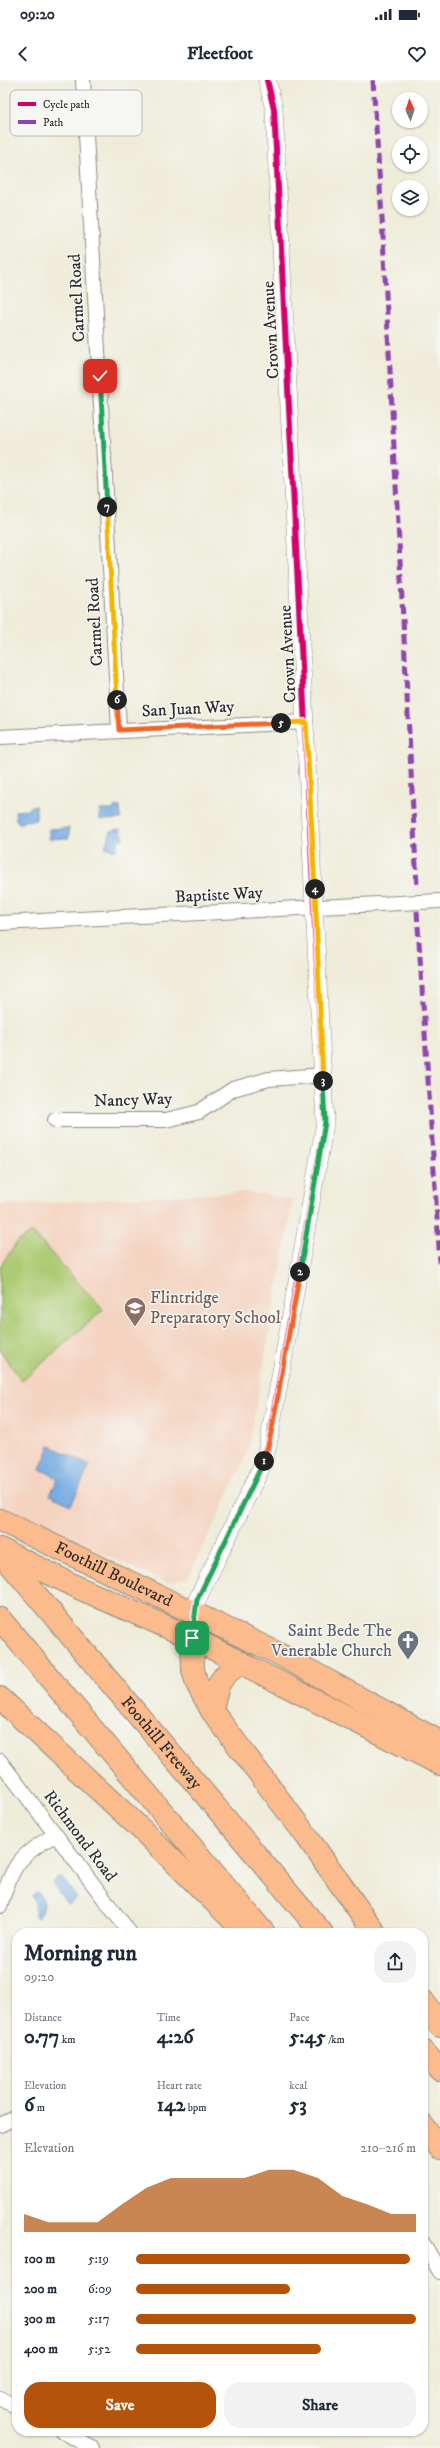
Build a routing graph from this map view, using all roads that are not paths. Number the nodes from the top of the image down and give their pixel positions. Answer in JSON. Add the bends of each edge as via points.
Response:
{"nodes":[{"id":1,"x":84,"y":80,"type":"edge"},
{"id":2,"x":267,"y":80,"type":"edge"},
{"id":3,"x":85,"y":90,"type":"edge"},
{"id":4,"x":87,"y":136,"type":"edge"},
{"id":5,"x":306,"y":722,"type":"junction"},
{"id":6,"x":119,"y":730,"type":"junction"},
{"id":7,"x":0,"y":737,"type":"edge"},
{"id":8,"x":440,"y":901,"type":"edge"},
{"id":9,"x":316,"y":909,"type":"junction"},
{"id":10,"x":0,"y":924,"type":"edge"},
{"id":11,"x":323,"y":1074,"type":"junction"},
{"id":12,"x":56,"y":1120,"type":"dead end"},
{"id":13,"x":0,"y":1520,"type":"edge"},
{"id":14,"x":0,"y":1549,"type":"edge"},
{"id":15,"x":0,"y":1552,"type":"edge"},
{"id":16,"x":195,"y":1614,"type":"junction"},
{"id":17,"x":2,"y":1622,"type":"edge"},
{"id":18,"x":192,"y":1638,"type":"junction"},
{"id":19,"x":242,"y":1663,"type":"junction"},
{"id":20,"x":0,"y":1698,"type":"edge"},
{"id":21,"x":212,"y":1711,"type":"junction"},
{"id":22,"x":440,"y":1742,"type":"edge"},
{"id":23,"x":0,"y":1761,"type":"edge"},
{"id":24,"x":440,"y":1764,"type":"edge"},
{"id":25,"x":55,"y":1835,"type":"junction"},
{"id":26,"x":0,"y":1906,"type":"edge"},
{"id":27,"x":126,"y":1928,"type":"edge"},
{"id":28,"x":241,"y":1928,"type":"edge"},
{"id":29,"x":260,"y":1928,"type":"edge"},
{"id":30,"x":318,"y":1928,"type":"edge"},
{"id":31,"x":371,"y":1928,"type":"edge"},
{"id":32,"x":428,"y":2009,"type":"edge"},
{"id":33,"x":440,"y":2026,"type":"edge"},
{"id":34,"x":428,"y":2057,"type":"edge"},
{"id":35,"x":440,"y":2070,"type":"edge"},
{"id":36,"x":12,"y":2119,"type":"edge"},
{"id":37,"x":0,"y":2125,"type":"edge"},
{"id":38,"x":428,"y":2132,"type":"edge"},
{"id":39,"x":440,"y":2148,"type":"edge"},
{"id":40,"x":428,"y":2255,"type":"edge"},
{"id":41,"x":440,"y":2272,"type":"edge"},
{"id":42,"x":71,"y":2436,"type":"edge"},
{"id":43,"x":92,"y":2448,"type":"edge"}],
"edges":[{"from":1,"to":3,"type":"street","name":"Carmel Road"},
{"from":2,"to":5,"type":"street","name":"Crown Avenue","via":[[271,90],[274,117]]},
{"from":4,"to":6,"type":"street","name":"Carmel Road"},
{"from":5,"to":6,"type":"street","name":"San Juan Way"},
{"from":5,"to":9,"type":"street","name":"Crown Avenue"},
{"from":6,"to":7,"type":"street","name":"San Juan Way"},
{"from":8,"to":9,"type":"street","name":"Baptiste Way"},
{"from":9,"to":10,"type":"street","name":"Baptiste Way"},
{"from":9,"to":11,"type":"street","name":"Crown Avenue"},
{"from":11,"to":12,"type":"street","name":"Nancy Way","via":[[269,1079],[233,1089],[199,1112],[166,1120]]},
{"from":11,"to":16,"type":"street","name":"Crown Avenue","via":[[325,1122],[268,1445],[262,1466],[197,1600]]},
{"from":13,"to":16,"type":"main road","name":"Foothill Boulevard"},
{"from":14,"to":18,"type":"main road","name":"Foothill Boulevard","via":[[81,1589]]},
{"from":15,"to":30,"type":"main road","name":"Foothill Freeway"},
{"from":16,"to":18,"type":"street","name":"Crown Avenue"},
{"from":16,"to":22,"type":"main road","name":"Foothill Boulevard","via":[[277,1653]]},
{"from":17,"to":29,"type":"main road"},
{"from":18,"to":19,"type":"main road","name":"Foothill Boulevard"},
{"from":18,"to":21,"type":"main road","via":[[193,1670],[197,1684]]},
{"from":19,"to":21,"type":"main road","via":[[228,1671],[220,1681]]},
{"from":19,"to":24,"type":"main road","name":"Foothill Boulevard"},
{"from":20,"to":28,"type":"main road","via":[[142,1830]]},
{"from":21,"to":31,"type":"main road","via":[[305,1834]]},
{"from":23,"to":25,"type":"street","name":"Richmond Road"},
{"from":25,"to":26,"type":"street","via":[[31,1849],[19,1860],[10,1876]]},
{"from":25,"to":27,"type":"street","name":"Richmond Road"},
{"from":32,"to":33,"type":"main road"},
{"from":34,"to":35,"type":"main road"},
{"from":36,"to":37,"type":"street"},
{"from":38,"to":39,"type":"main road"},
{"from":40,"to":41,"type":"street"},
{"from":42,"to":43,"type":"street"}]}
